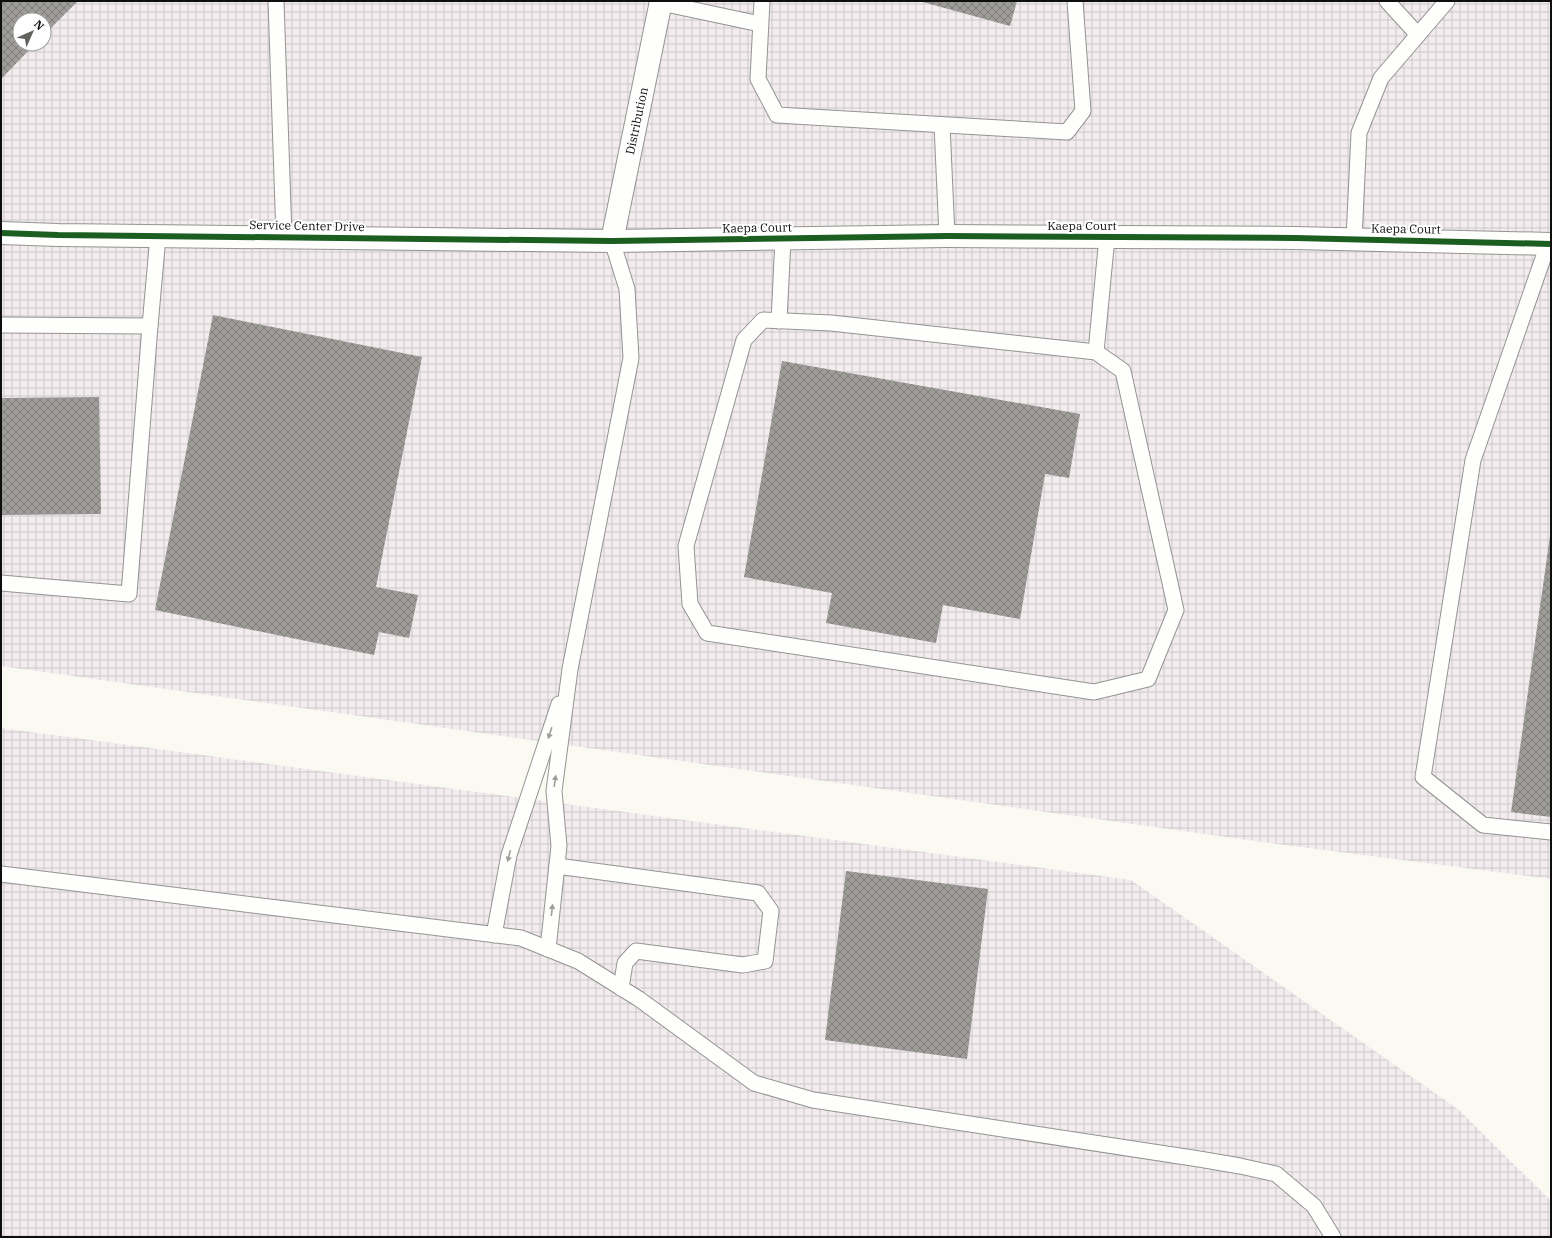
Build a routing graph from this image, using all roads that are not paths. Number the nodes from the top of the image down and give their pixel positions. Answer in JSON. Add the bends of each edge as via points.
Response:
{"nodes":[{"id":1,"x":276,"y":1,"type":"edge"},
{"id":2,"x":762,"y":1,"type":"edge"},
{"id":3,"x":1075,"y":1,"type":"edge"},
{"id":4,"x":1387,"y":1,"type":"edge"},
{"id":5,"x":1448,"y":1,"type":"edge"},
{"id":6,"x":661,"y":2,"type":"edge"},
{"id":7,"x":760,"y":24,"type":"junction"},
{"id":8,"x":1418,"y":34,"type":"junction"},
{"id":9,"x":942,"y":125,"type":"junction"},
{"id":10,"x":1,"y":233,"type":"edge"},
{"id":11,"x":158,"y":236,"type":"junction"},
{"id":12,"x":947,"y":236,"type":"junction"},
{"id":13,"x":284,"y":237,"type":"junction"},
{"id":14,"x":1107,"y":237,"type":"junction"},
{"id":15,"x":783,"y":239,"type":"junction"},
{"id":16,"x":1354,"y":239,"type":"junction"},
{"id":17,"x":612,"y":241,"type":"junction"},
{"id":18,"x":1550,"y":244,"type":"edge"},
{"id":19,"x":779,"y":321,"type":"junction"},
{"id":20,"x":1,"y":325,"type":"edge"},
{"id":21,"x":150,"y":326,"type":"junction"},
{"id":22,"x":1096,"y":352,"type":"junction"},
{"id":23,"x":1,"y":583,"type":"edge"},
{"id":24,"x":570,"y":669,"type":"junction"},
{"id":25,"x":1551,"y":832,"type":"edge"},
{"id":26,"x":557,"y":866,"type":"junction"},
{"id":27,"x":1,"y":874,"type":"edge"},
{"id":28,"x":494,"y":935,"type":"junction"},
{"id":29,"x":548,"y":949,"type":"junction"},
{"id":30,"x":621,"y":988,"type":"junction"},
{"id":31,"x":1333,"y":1237,"type":"edge"}],
"edges":[{"from":1,"to":13,"type":"lane"},
{"from":2,"to":7,"type":"lane"},
{"from":3,"to":9,"type":"lane","via":[[1083,111],[1067,132]]},
{"from":4,"to":8,"type":"lane"},
{"from":5,"to":8,"type":"lane"},
{"from":6,"to":7,"type":"lane"},
{"from":6,"to":17,"type":"street","name":"Distribution"},
{"from":7,"to":9,"type":"lane","via":[[758,79],[777,115]]},
{"from":8,"to":16,"type":"lane","via":[[1381,78],[1359,133]]},
{"from":9,"to":12,"type":"lane"},
{"from":10,"to":11,"type":"street","name":"Service Center Drive"},
{"from":11,"to":13,"type":"street","name":"Service Center Drive"},
{"from":11,"to":21,"type":"lane"},
{"from":12,"to":14,"type":"street","name":"Kaepa Court"},
{"from":12,"to":15,"type":"street","name":"Kaepa Court"},
{"from":13,"to":17,"type":"street","name":"Service Center Drive"},
{"from":14,"to":16,"type":"street","name":"Kaepa Court"},
{"from":14,"to":22,"type":"lane"},
{"from":15,"to":17,"type":"street","name":"Kaepa Court"},
{"from":15,"to":19,"type":"lane"},
{"from":16,"to":18,"type":"street","name":"Kaepa Court"},
{"from":17,"to":24,"type":"lane","via":[[627,289],[631,358]]},
{"from":18,"to":25,"type":"lane","via":[[1474,460],[1423,777],[1483,825]]},
{"from":19,"to":22,"type":"lane","via":[[831,323]]},
{"from":19,"to":22,"type":"lane","via":[[763,320],[744,340],[686,546],[690,604],[707,633],[1094,692],[1148,679],[1176,610],[1123,371]]},
{"from":20,"to":21,"type":"lane"},
{"from":21,"to":23,"type":"lane","via":[[130,594]]},
{"from":26,"to":24,"type":"lane","one_way":true,"via":[[559,846],[554,791]]},
{"from":24,"to":28,"type":"lane","one_way":true,"via":[[508,855]]},
{"from":29,"to":26,"type":"lane","one_way":true},
{"from":26,"to":30,"type":"lane","via":[[758,893],[771,911],[765,961],[743,964],[636,951],[625,963]]},
{"from":27,"to":28,"type":"lane"},
{"from":28,"to":29,"type":"lane","via":[[521,938]]},
{"from":29,"to":30,"type":"lane","via":[[578,961]]},
{"from":30,"to":31,"type":"lane","via":[[754,1083],[813,1100],[1199,1159],[1276,1174],[1314,1206]]}]}
